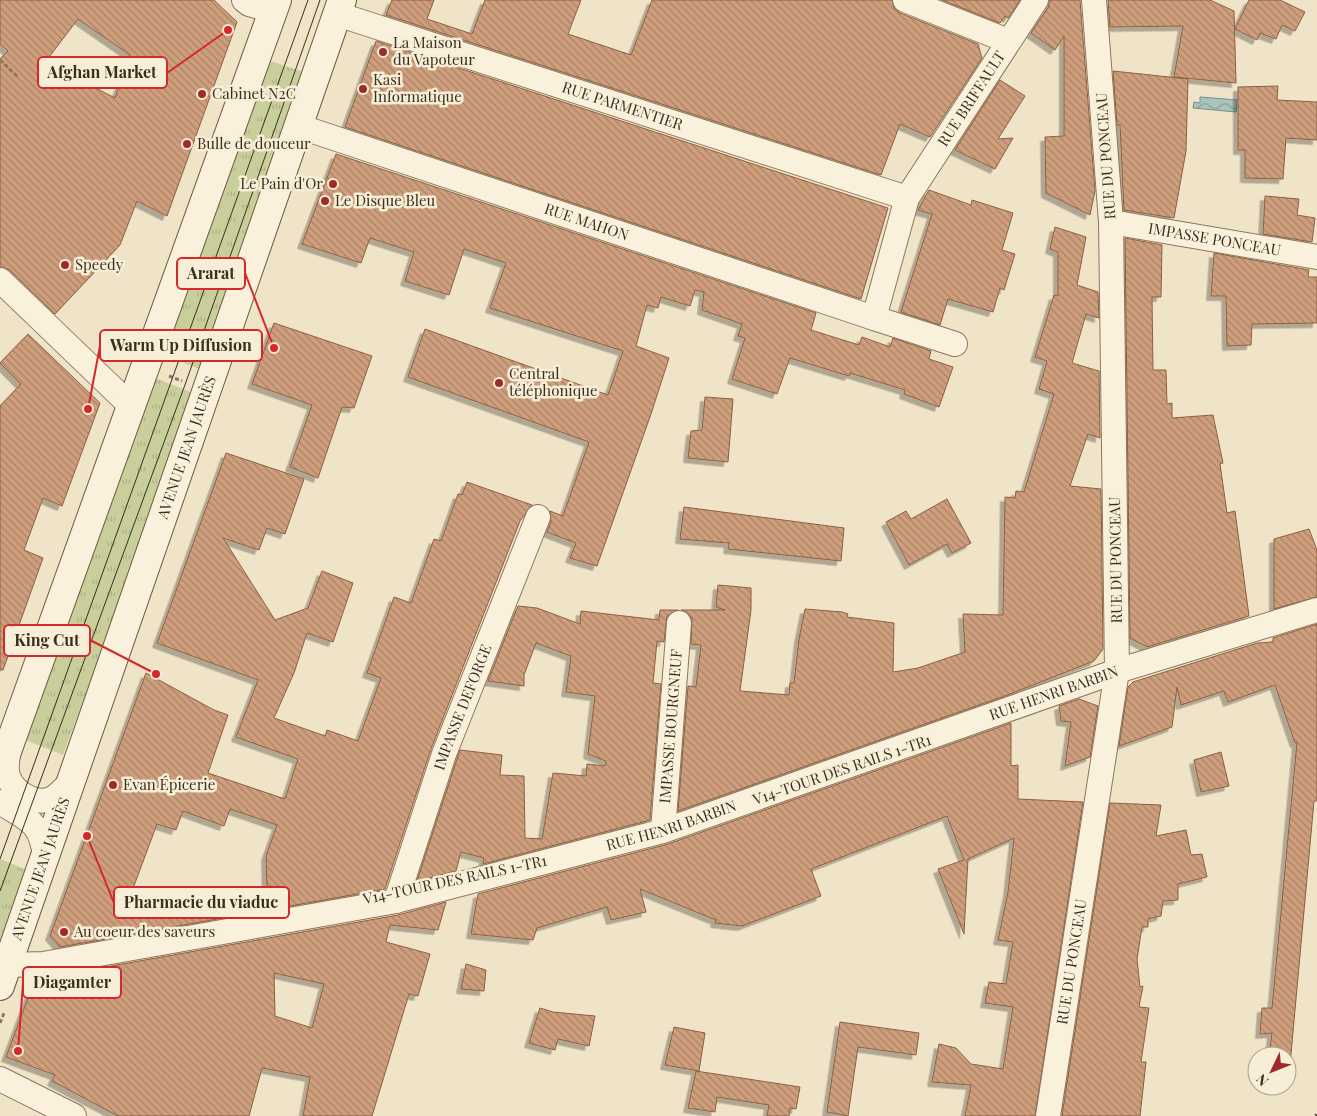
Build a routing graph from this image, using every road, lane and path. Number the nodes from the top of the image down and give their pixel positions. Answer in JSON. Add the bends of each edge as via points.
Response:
{"nodes":[{"id":1,"x":244,"y":0,"type":"edge"},
{"id":2,"x":905,"y":0,"type":"edge"},
{"id":3,"x":1036,"y":0,"type":"edge"},
{"id":4,"x":1094,"y":0,"type":"edge"},
{"id":5,"x":275,"y":6,"type":"edge"},
{"id":6,"x":340,"y":7,"type":"edge"},
{"id":7,"x":1008,"y":42,"type":"junction"},
{"id":8,"x":0,"y":60,"type":"edge"},
{"id":9,"x":18,"y":77,"type":"dead end"},
{"id":10,"x":298,"y":126,"type":"junction"},
{"id":11,"x":907,"y":198,"type":"junction"},
{"id":12,"x":1111,"y":222,"type":"junction"},
{"id":13,"x":1317,"y":256,"type":"edge"},
{"id":14,"x":0,"y":280,"type":"edge"},
{"id":15,"x":874,"y":318,"type":"junction"},
{"id":16,"x":955,"y":344,"type":"dead end"},
{"id":17,"x":145,"y":367,"type":"junction"},
{"id":18,"x":207,"y":390,"type":"junction"},
{"id":19,"x":131,"y":406,"type":"junction"},
{"id":20,"x":538,"y":516,"type":"dead end"},
{"id":21,"x":1317,"y":610,"type":"edge"},
{"id":22,"x":679,"y":623,"type":"dead end"},
{"id":23,"x":1117,"y":671,"type":"junction"},
{"id":24,"x":5,"y":759,"type":"edge"},
{"id":25,"x":71,"y":782,"type":"junction"},
{"id":26,"x":0,"y":802,"type":"edge"},
{"id":27,"x":663,"y":831,"type":"junction"},
{"id":28,"x":45,"y":857,"type":"junction"},
{"id":29,"x":396,"y":901,"type":"junction"},
{"id":30,"x":5,"y":986,"type":"edge"},
{"id":31,"x":0,"y":1023,"type":"edge"},
{"id":32,"x":0,"y":1079,"type":"edge"},
{"id":33,"x":74,"y":1116,"type":"edge"},
{"id":34,"x":1048,"y":1116,"type":"edge"}],
"edges":[{"from":1,"to":5,"type":"street","via":[[249,4]]},
{"from":2,"to":7,"type":"street"},
{"from":3,"to":7,"type":"street","name":"RUE BRIFFAULT"},
{"from":4,"to":12,"type":"street","name":"RUE DU PONCEAU"},
{"from":5,"to":17,"type":"main road","name":"AVENUE JEAN JAURÈS"},
{"from":6,"to":10,"type":"main road","name":"AVENUE JEAN JAURÈS"},
{"from":6,"to":11,"type":"street","name":"RUE PARMENTIER"},
{"from":7,"to":11,"type":"street","name":"RUE BRIFFAULT"},
{"from":8,"to":9,"type":"path"},
{"from":10,"to":15,"type":"street","name":"RUE MAHON"},
{"from":10,"to":18,"type":"main road","name":"AVENUE JEAN JAURÈS"},
{"from":11,"to":15,"type":"street"},
{"from":12,"to":13,"type":"street","name":"IMPASSE PONCEAU"},
{"from":12,"to":23,"type":"street","name":"RUE DU PONCEAU"},
{"from":14,"to":19,"type":"street"},
{"from":15,"to":16,"type":"street","name":"RUE MAHON"},
{"from":17,"to":18,"type":"path"},
{"from":17,"to":19,"type":"main road","name":"AVENUE JEAN JAURÈS"},
{"from":18,"to":25,"type":"main road","name":"AVENUE JEAN JAURÈS"},
{"from":19,"to":24,"type":"main road","name":"AVENUE JEAN JAURÈS"},
{"from":20,"to":29,"type":"street","name":"IMPASSE DEFORGE","via":[[444,754]]},
{"from":21,"to":23,"type":"street","name":"RUE HENRI BARBIN"},
{"from":22,"to":27,"type":"street","name":"IMPASSE BOURGNEUF"},
{"from":23,"to":27,"type":"street","name":"RUE HENRI BARBIN"},
{"from":23,"to":34,"type":"street","name":"RUE DU PONCEAU"},
{"from":24,"to":25,"type":"street","name":"AVENUE JEAN JAURÈS","via":[[12,784],[34,799],[47,800]]},
{"from":25,"to":28,"type":"main road","name":"AVENUE JEAN JAURÈS"},
{"from":26,"to":28,"type":"street","via":[[37,828],[43,840]]},
{"from":27,"to":29,"type":"street","name":"RUE HENRI BARBIN"},
{"from":28,"to":30,"type":"main road","name":"AVENUE JEAN JAURÈS"},
{"from":29,"to":30,"type":"street","name":"RUE HENRI BARBIN","via":[[43,964]]},
{"from":30,"to":31,"type":"path"},
{"from":32,"to":33,"type":"street"}]}
